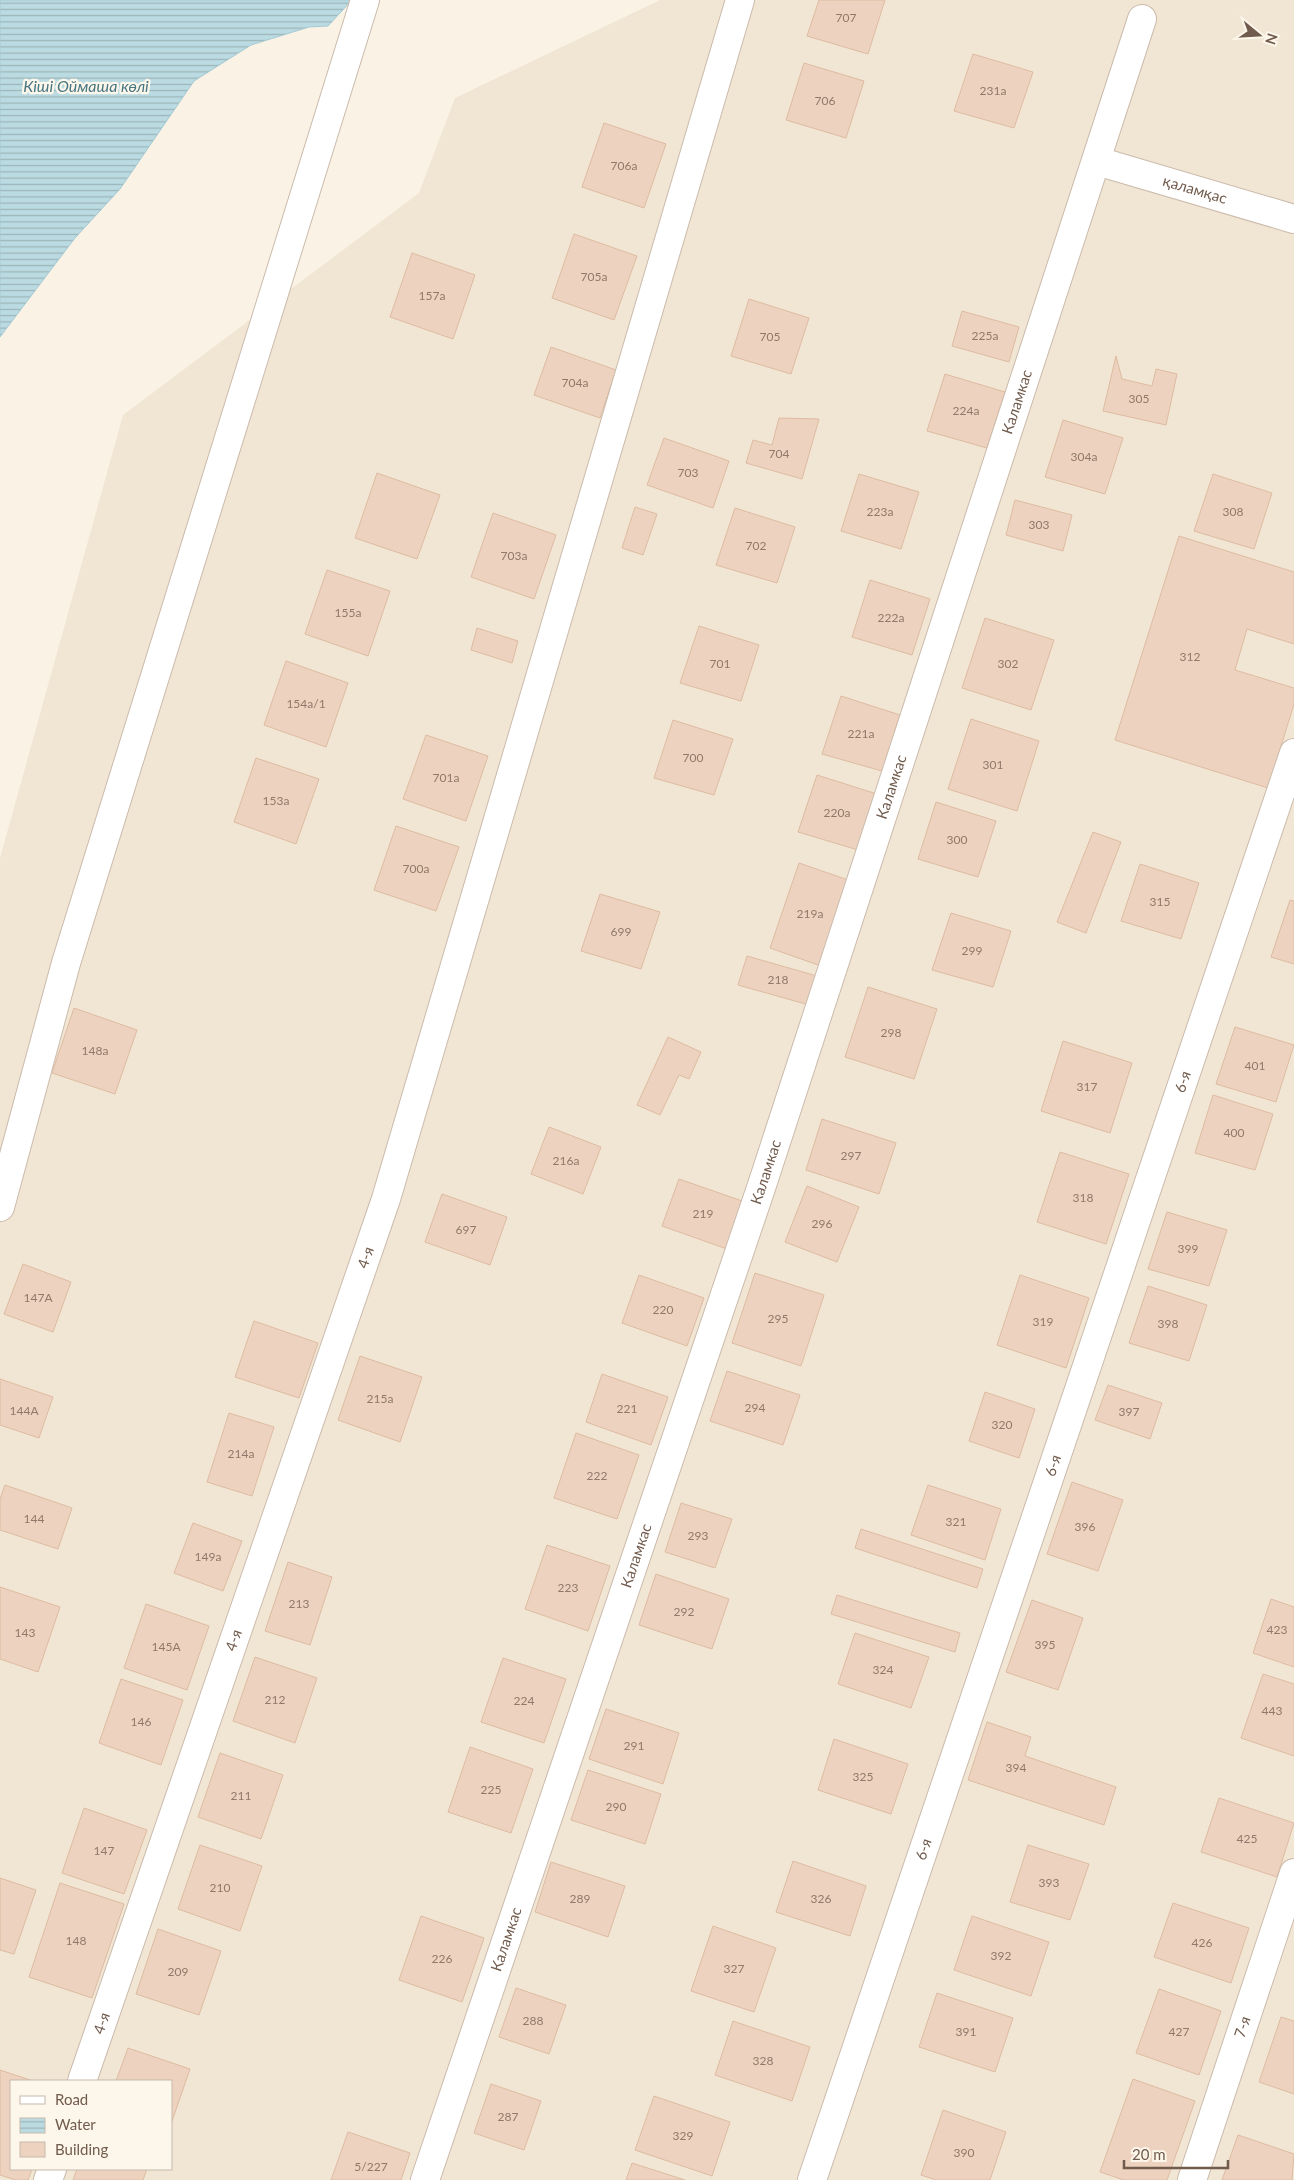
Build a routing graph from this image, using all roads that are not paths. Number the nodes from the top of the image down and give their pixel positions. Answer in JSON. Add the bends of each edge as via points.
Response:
{"nodes":[{"id":1,"x":365,"y":0,"type":"edge"},
{"id":2,"x":740,"y":0,"type":"edge"},
{"id":3,"x":1142,"y":19,"type":"dead end"},
{"id":4,"x":1097,"y":161,"type":"junction"},
{"id":5,"x":1294,"y":219,"type":"edge"},
{"id":6,"x":1294,"y":753,"type":"edge"},
{"id":7,"x":0,"y":1207,"type":"edge"},
{"id":8,"x":1294,"y":1873,"type":"edge"},
{"id":9,"x":82,"y":2080,"type":"edge"},
{"id":10,"x":425,"y":2180,"type":"edge"},
{"id":11,"x":812,"y":2180,"type":"edge"},
{"id":12,"x":1192,"y":2180,"type":"edge"}],
"edges":[{"from":1,"to":7,"type":"street","via":[[66,963]]},
{"from":2,"to":9,"type":"street","name":"4-я","via":[[386,1199]]},
{"from":3,"to":4,"type":"street","name":"Каламкас"},
{"from":4,"to":5,"type":"street","name":"қаламқас"},
{"from":4,"to":10,"type":"street","name":"Каламкас","via":[[762,1185]]},
{"from":6,"to":11,"type":"street","name":"6-я"},
{"from":8,"to":12,"type":"street","name":"7-я"}]}
